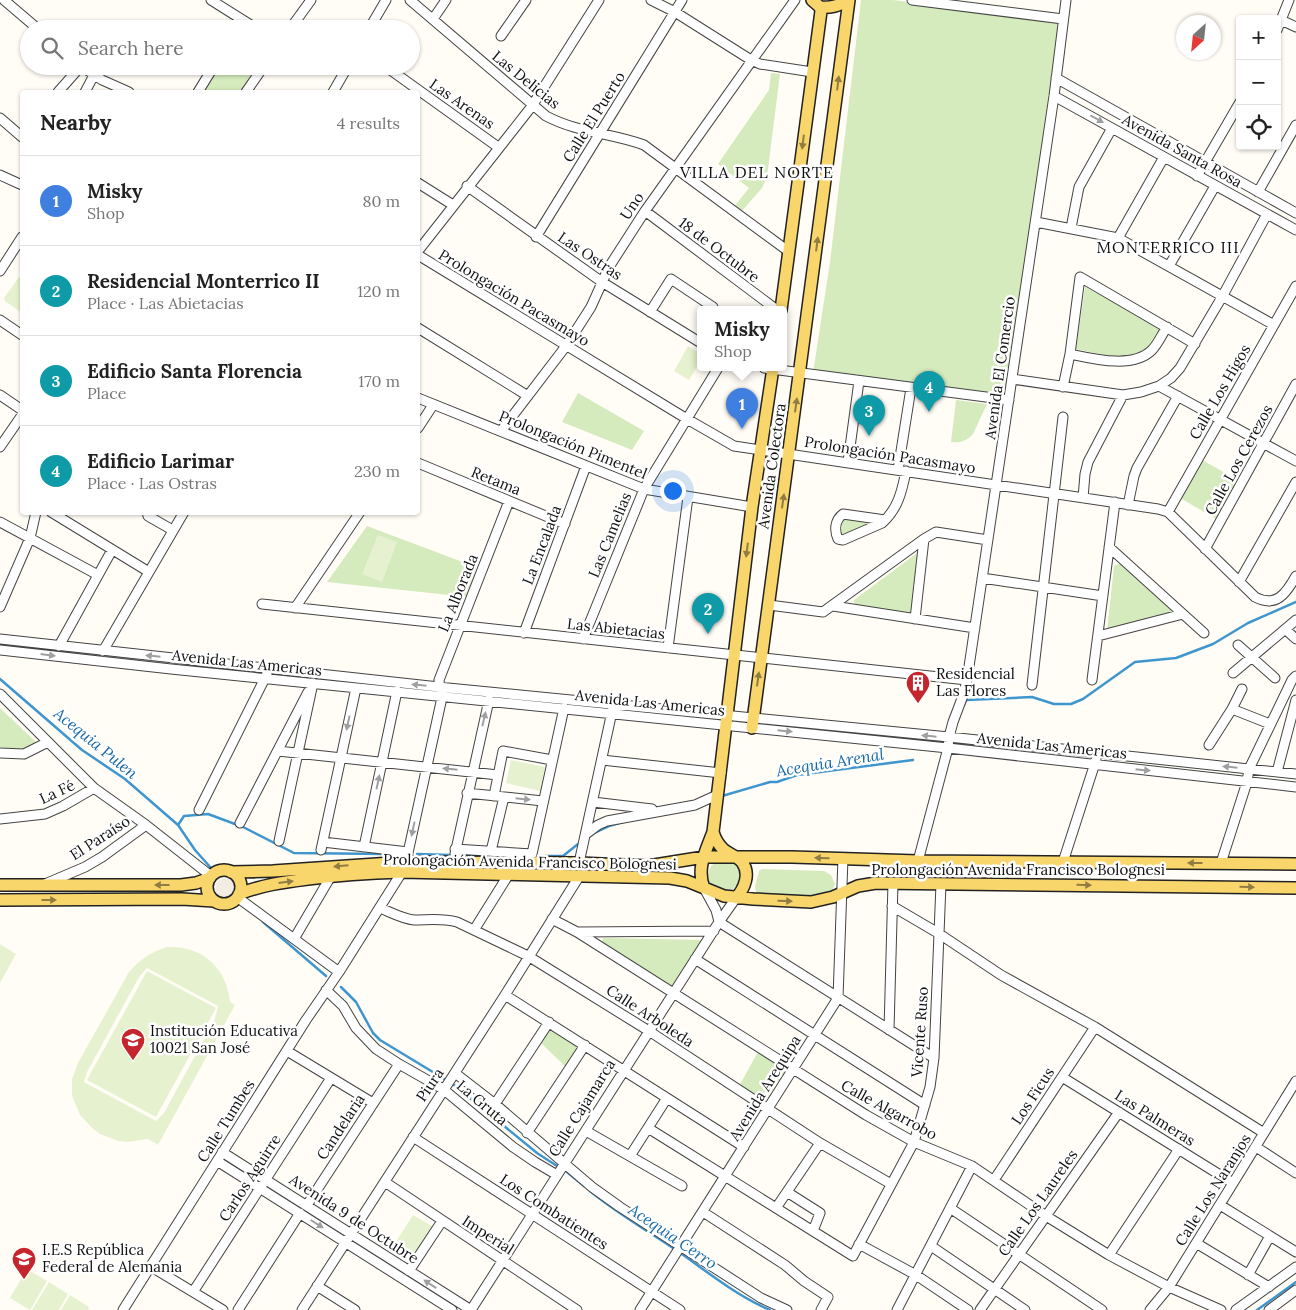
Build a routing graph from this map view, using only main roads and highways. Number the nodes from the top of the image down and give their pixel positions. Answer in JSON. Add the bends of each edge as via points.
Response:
{"nodes":[{"id":1,"x":848,"y":0,"type":"edge"},
{"id":2,"x":816,"y":3,"type":"edge"},
{"id":3,"x":781,"y":306,"type":"edge"},
{"id":4,"x":770,"y":371,"type":"edge"},
{"id":5,"x":752,"y":723,"type":"road end"},
{"id":6,"x":713,"y":832,"type":"junction"},
{"id":7,"x":736,"y":857,"type":"junction"},
{"id":8,"x":704,"y":858,"type":"junction"},
{"id":9,"x":406,"y":862,"type":"junction"},
{"id":10,"x":1296,"y":864,"type":"edge"},
{"id":11,"x":580,"y":869,"type":"junction"},
{"id":12,"x":231,"y":872,"type":"junction"},
{"id":13,"x":210,"y":877,"type":"junction"},
{"id":14,"x":0,"y":885,"type":"edge"},
{"id":15,"x":704,"y":888,"type":"junction"},
{"id":16,"x":1296,"y":888,"type":"edge"},
{"id":17,"x":238,"y":896,"type":"junction"},
{"id":18,"x":736,"y":898,"type":"junction"},
{"id":19,"x":0,"y":900,"type":"edge"},
{"id":20,"x":214,"y":901,"type":"junction"}],
"edges":[{"from":1,"to":2,"type":"main road","via":[[830,8]]},
{"from":5,"to":1,"type":"main road","name":"Avenida Colectora","one_way":true},
{"from":2,"to":3,"type":"main road","one_way":true,"via":[[821,11]]},
{"from":4,"to":6,"type":"main road","name":"Avenida Colectora","one_way":true},
{"from":6,"to":7,"type":"main road","via":[[722,848]]},
{"from":6,"to":8,"type":"main road","name":"Avenida Colectora"},
{"from":7,"to":8,"type":"main road","name":"Prolongación Avenida Francisco Bolognesi"},
{"from":10,"to":7,"type":"main road","name":"Prolongación Avenida Francisco Bolognesi","one_way":true},
{"from":7,"to":18,"type":"main road","name":"Calle Cajamarca","via":[[742,862],[746,875],[744,888]]},
{"from":8,"to":11,"type":"main road","name":"Prolongación Avenida Francisco Bolognesi","via":[[648,866]]},
{"from":8,"to":15,"type":"main road","via":[[700,873]]},
{"from":9,"to":11,"type":"main road","name":"Prolongación Avenida Francisco Bolognesi"},
{"from":9,"to":11,"type":"main road","name":"Prolongación Avenida Francisco Bolognesi","via":[[509,874]]},
{"from":9,"to":12,"type":"main road","name":"Prolongación Avenida Francisco Bolognesi","one_way":true},
{"from":17,"to":9,"type":"main road","name":"Prolongación Avenida Francisco Bolognesi","one_way":true,"via":[[274,883],[370,873]]},
{"from":11,"to":15,"type":"main road","name":"Prolongación Avenida Francisco Bolognesi","via":[[670,878]]},
{"from":12,"to":13,"type":"main road","via":[[220,871]]},
{"from":12,"to":17,"type":"main road","via":[[240,884]]},
{"from":13,"to":14,"type":"main road","one_way":true,"via":[[181,885]]},
{"from":13,"to":20,"type":"main road","via":[[208,893]]},
{"from":15,"to":18,"type":"main road","name":"Prolongación Avenida Francisco Bolognesi"},
{"from":18,"to":16,"type":"main road","name":"Prolongación Avenida Francisco Bolognesi","one_way":true,"via":[[822,901],[866,884],[893,883]]},
{"from":17,"to":20,"type":"main road","via":[[224,904]]},
{"from":19,"to":20,"type":"main road","one_way":true}]}
